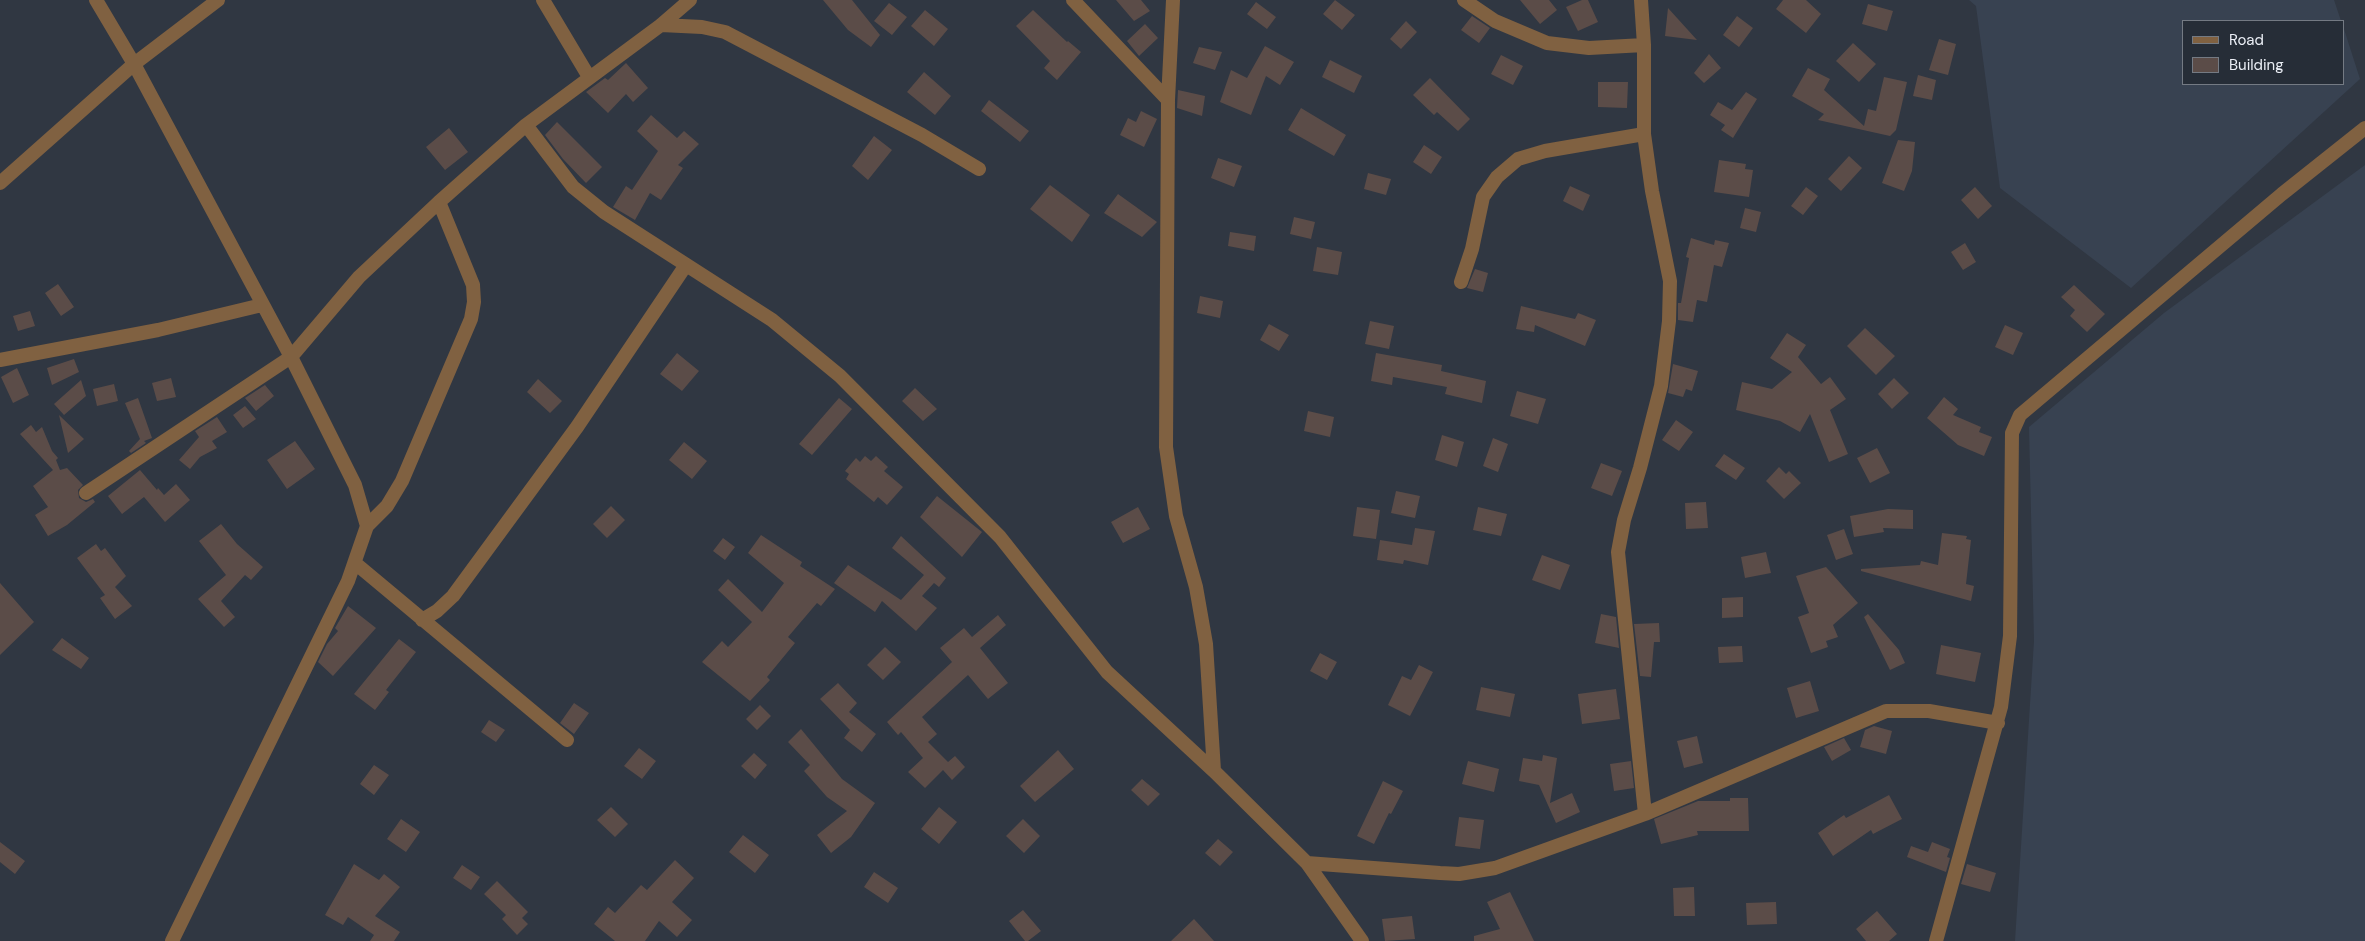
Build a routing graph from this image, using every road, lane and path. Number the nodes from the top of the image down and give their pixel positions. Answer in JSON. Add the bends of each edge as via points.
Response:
{"nodes":[{"id":1,"x":96,"y":0,"type":"edge"},
{"id":2,"x":218,"y":0,"type":"edge"},
{"id":3,"x":543,"y":0,"type":"edge"},
{"id":4,"x":690,"y":0,"type":"edge"},
{"id":5,"x":1074,"y":0,"type":"edge"},
{"id":6,"x":1173,"y":0,"type":"edge"},
{"id":7,"x":1464,"y":0,"type":"edge"},
{"id":8,"x":1642,"y":0,"type":"edge"},
{"id":9,"x":661,"y":25,"type":"junction"},
{"id":10,"x":1644,"y":46,"type":"junction"},
{"id":11,"x":134,"y":64,"type":"junction"},
{"id":12,"x":589,"y":77,"type":"junction"},
{"id":13,"x":1168,"y":100,"type":"junction"},
{"id":14,"x":526,"y":126,"type":"junction"},
{"id":15,"x":2365,"y":128,"type":"edge"},
{"id":16,"x":1644,"y":134,"type":"junction"},
{"id":17,"x":979,"y":169,"type":"dead end"},
{"id":18,"x":0,"y":183,"type":"edge"},
{"id":19,"x":439,"y":202,"type":"junction"},
{"id":20,"x":686,"y":264,"type":"junction"},
{"id":21,"x":1461,"y":282,"type":"dead end"},
{"id":22,"x":262,"y":305,"type":"junction"},
{"id":23,"x":291,"y":357,"type":"junction"},
{"id":24,"x":0,"y":360,"type":"edge"},
{"id":25,"x":86,"y":493,"type":"dead end"},
{"id":26,"x":367,"y":526,"type":"junction"},
{"id":27,"x":356,"y":562,"type":"junction"},
{"id":28,"x":422,"y":620,"type":"junction"},
{"id":29,"x":1998,"y":723,"type":"junction"},
{"id":30,"x":567,"y":740,"type":"dead end"},
{"id":31,"x":1214,"y":771,"type":"junction"},
{"id":32,"x":1645,"y":814,"type":"junction"},
{"id":33,"x":1307,"y":863,"type":"junction"},
{"id":34,"x":172,"y":941,"type":"edge"},
{"id":35,"x":1362,"y":941,"type":"edge"},
{"id":36,"x":1936,"y":941,"type":"edge"}],
"edges":[{"from":1,"to":11,"type":"street"},
{"from":2,"to":11,"type":"street"},
{"from":3,"to":12,"type":"street"},
{"from":4,"to":9,"type":"street"},
{"from":5,"to":13,"type":"street"},
{"from":6,"to":13,"type":"street"},
{"from":7,"to":10,"type":"street","via":[[1495,21],[1546,43],[1589,48]]},
{"from":8,"to":10,"type":"street"},
{"from":9,"to":12,"type":"street"},
{"from":9,"to":17,"type":"street","via":[[725,32],[922,135]]},
{"from":10,"to":16,"type":"street"},
{"from":11,"to":18,"type":"street"},
{"from":11,"to":22,"type":"street"},
{"from":12,"to":14,"type":"street"},
{"from":13,"to":31,"type":"street","via":[[1166,447],[1176,516],[1196,587],[1206,644]]},
{"from":14,"to":19,"type":"street"},
{"from":14,"to":20,"type":"street","via":[[573,187],[604,212]]},
{"from":15,"to":29,"type":"street","via":[[2020,415],[2012,433],[2010,636]]},
{"from":16,"to":21,"type":"street","via":[[1545,151],[1518,159],[1497,177],[1484,198]]},
{"from":16,"to":32,"type":"street","via":[[1670,281],[1668,321],[1661,386],[1618,552]]},
{"from":19,"to":23,"type":"street","via":[[359,278]]},
{"from":19,"to":26,"type":"street","via":[[473,285],[471,319],[402,481],[387,506]]},
{"from":20,"to":28,"type":"street","via":[[577,427],[453,596]]},
{"from":20,"to":31,"type":"street","via":[[772,320],[840,376],[1000,537],[1107,672]]},
{"from":22,"to":23,"type":"street"},
{"from":22,"to":24,"type":"street","via":[[158,330]]},
{"from":23,"to":25,"type":"street"},
{"from":23,"to":26,"type":"street","via":[[355,485]]},
{"from":26,"to":27,"type":"street"},
{"from":27,"to":28,"type":"street"},
{"from":27,"to":34,"type":"street"},
{"from":28,"to":30,"type":"street"},
{"from":29,"to":32,"type":"street","via":[[1930,711],[1886,711]]},
{"from":29,"to":36,"type":"street"},
{"from":31,"to":33,"type":"street"},
{"from":32,"to":33,"type":"street","via":[[1495,868],[1459,874]]},
{"from":33,"to":35,"type":"street"}]}
